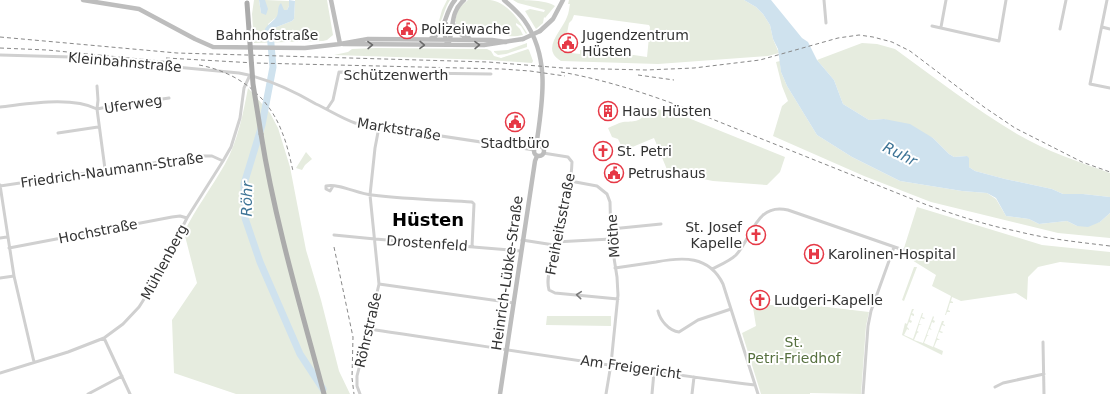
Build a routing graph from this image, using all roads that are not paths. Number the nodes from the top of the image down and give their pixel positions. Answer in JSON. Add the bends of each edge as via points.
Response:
{"nodes":[{"id":1,"x":83,"y":0,"type":"edge"},
{"id":2,"x":247,"y":0,"type":"edge"},
{"id":3,"x":331,"y":0,"type":"edge"},
{"id":4,"x":455,"y":0,"type":"edge"},
{"id":5,"x":464,"y":0,"type":"edge"},
{"id":6,"x":504,"y":0,"type":"edge"},
{"id":7,"x":563,"y":0,"type":"edge"},
{"id":8,"x":824,"y":0,"type":"edge"},
{"id":9,"x":946,"y":0,"type":"edge"},
{"id":10,"x":1006,"y":0,"type":"edge"},
{"id":11,"x":1066,"y":0,"type":"edge"},
{"id":12,"x":1108,"y":0,"type":"edge"},
{"id":13,"x":446,"y":19,"type":"junction"},
{"id":14,"x":452,"y":22,"type":"junction"},
{"id":15,"x":826,"y":23,"type":"dead end"},
{"id":16,"x":932,"y":26,"type":"dead end"},
{"id":17,"x":941,"y":27,"type":"junction"},
{"id":18,"x":1102,"y":27,"type":"junction"},
{"id":19,"x":1060,"y":29,"type":"dead end"},
{"id":20,"x":1110,"y":29,"type":"edge"},
{"id":21,"x":429,"y":40,"type":"junction"},
{"id":22,"x":448,"y":40,"type":"junction"},
{"id":23,"x":474,"y":40,"type":"junction"},
{"id":24,"x":506,"y":42,"type":"junction"},
{"id":25,"x":340,"y":44,"type":"junction"},
{"id":26,"x":448,"y":46,"type":"junction"},
{"id":27,"x":0,"y":55,"type":"edge"},
{"id":28,"x":491,"y":74,"type":"dead end"},
{"id":29,"x":250,"y":75,"type":"junction"},
{"id":30,"x":97,"y":86,"type":"dead end"},
{"id":31,"x":1110,"y":88,"type":"edge"},
{"id":32,"x":169,"y":98,"type":"dead end"},
{"id":33,"x":0,"y":107,"type":"edge"},
{"id":34,"x":327,"y":109,"type":"junction"},
{"id":35,"x":97,"y":110,"type":"junction"},
{"id":36,"x":98,"y":127,"type":"junction"},
{"id":37,"x":379,"y":127,"type":"junction"},
{"id":38,"x":58,"y":132,"type":"dead end"},
{"id":39,"x":536,"y":148,"type":"junction"},
{"id":40,"x":543,"y":153,"type":"junction"},
{"id":41,"x":537,"y":156,"type":"junction"},
{"id":42,"x":223,"y":161,"type":"junction"},
{"id":43,"x":105,"y":169,"type":"junction"},
{"id":44,"x":570,"y":181,"type":"junction"},
{"id":45,"x":0,"y":186,"type":"edge"},
{"id":46,"x":333,"y":186,"type":"dead end"},
{"id":47,"x":370,"y":195,"type":"junction"},
{"id":48,"x":186,"y":218,"type":"junction"},
{"id":49,"x":661,"y":224,"type":"dead end"},
{"id":50,"x":610,"y":230,"type":"junction"},
{"id":51,"x":334,"y":235,"type":"dead end"},
{"id":52,"x":7,"y":237,"type":"junction"},
{"id":53,"x":0,"y":238,"type":"edge"},
{"id":54,"x":611,"y":239,"type":"junction"},
{"id":55,"x":375,"y":240,"type":"junction"},
{"id":56,"x":522,"y":240,"type":"junction"},
{"id":57,"x":554,"y":243,"type":"junction"},
{"id":58,"x":472,"y":246,"type":"junction"},
{"id":59,"x":894,"y":247,"type":"junction"},
{"id":60,"x":9,"y":248,"type":"junction"},
{"id":61,"x":520,"y":251,"type":"junction"},
{"id":62,"x":912,"y":253,"type":"dead end"},
{"id":63,"x":615,"y":268,"type":"junction"},
{"id":64,"x":712,"y":269,"type":"junction"},
{"id":65,"x":14,"y":276,"type":"junction"},
{"id":66,"x":0,"y":278,"type":"edge"},
{"id":67,"x":379,"y":284,"type":"junction"},
{"id":68,"x":618,"y":299,"type":"junction"},
{"id":69,"x":514,"y":304,"type":"junction"},
{"id":70,"x":731,"y":309,"type":"junction"},
{"id":71,"x":658,"y":311,"type":"dead end"},
{"id":72,"x":369,"y":329,"type":"junction"},
{"id":73,"x":104,"y":338,"type":"junction"},
{"id":74,"x":1043,"y":342,"type":"dead end"},
{"id":75,"x":507,"y":349,"type":"junction"},
{"id":76,"x":34,"y":362,"type":"junction"},
{"id":77,"x":611,"y":364,"type":"junction"},
{"id":78,"x":654,"y":372,"type":"junction"},
{"id":79,"x":0,"y":373,"type":"edge"},
{"id":80,"x":1044,"y":374,"type":"junction"},
{"id":81,"x":122,"y":376,"type":"junction"},
{"id":82,"x":694,"y":376,"type":"junction"},
{"id":83,"x":755,"y":385,"type":"junction"},
{"id":84,"x":995,"y":387,"type":"dead end"},
{"id":85,"x":360,"y":393,"type":"edge"},
{"id":86,"x":88,"y":394,"type":"edge"},
{"id":87,"x":130,"y":394,"type":"edge"},
{"id":88,"x":324,"y":394,"type":"edge"},
{"id":89,"x":500,"y":394,"type":"edge"},
{"id":90,"x":606,"y":394,"type":"edge"},
{"id":91,"x":652,"y":394,"type":"edge"},
{"id":92,"x":692,"y":394,"type":"edge"},
{"id":93,"x":758,"y":394,"type":"edge"},
{"id":94,"x":863,"y":394,"type":"edge"},
{"id":95,"x":1044,"y":394,"type":"edge"}],
"edges":[{"from":1,"to":25,"type":"street","name":"Bahnhofstraße","via":[[139,9],[208,45],[305,48]]},
{"from":2,"to":88,"type":"main road","bridge":true,"via":[[253,84],[270,184]]},
{"from":3,"to":25,"type":"street"},
{"from":4,"to":13,"type":"street"},
{"from":5,"to":14,"type":"street","via":[[456,9]]},
{"from":6,"to":39,"type":"street","via":[[525,22],[542,62],[543,90]]},
{"from":7,"to":24,"type":"street","bridge":true,"via":[[553,19],[540,31],[523,39]]},
{"from":8,"to":15,"type":"street"},
{"from":9,"to":17,"type":"street"},
{"from":10,"to":17,"type":"street","via":[[999,41]]},
{"from":11,"to":19,"type":"street"},
{"from":12,"to":18,"type":"street"},
{"from":13,"to":21,"type":"street","via":[[441,32]]},
{"from":13,"to":22,"type":"street"},
{"from":14,"to":22,"type":"street"},
{"from":14,"to":23,"type":"street","via":[[460,34]]},
{"from":16,"to":17,"type":"street"},
{"from":18,"to":20,"type":"street"},
{"from":18,"to":31,"type":"street","via":[[1090,84]]},
{"from":21,"to":22,"type":"street","name":"Bahnhofstraße"},
{"from":21,"to":25,"type":"street","name":"Bahnhofstraße","via":[[368,39]]},
{"from":22,"to":23,"type":"street","name":"Bahnhofstraße"},
{"from":22,"to":26,"type":"street"},
{"from":23,"to":24,"type":"street","name":"Bahnhofstraße"},
{"from":26,"to":24,"type":"street","name":"Bahnhofstraße","one_way":true,"via":[[492,45]]},
{"from":25,"to":26,"type":"street","name":"Bahnhofstraße","one_way":true},
{"from":27,"to":29,"type":"street","name":"Kleinbahnstraße","via":[[71,57]]},
{"from":28,"to":34,"type":"street","name":"Schützenwerth","via":[[339,72],[333,100]]},
{"from":29,"to":34,"type":"street","name":"Marktstraße","via":[[279,85]]},
{"from":29,"to":42,"type":"street","name":"Mühlenberg","via":[[244,88],[237,129]]},
{"from":30,"to":35,"type":"street","name":"Uferweg"},
{"from":32,"to":35,"type":"street","name":"Uferweg"},
{"from":33,"to":35,"type":"street","via":[[51,102],[90,106]]},
{"from":34,"to":37,"type":"street","name":"Marktstraße","via":[[355,123]]},
{"from":35,"to":36,"type":"street","name":"Uferweg"},
{"from":36,"to":38,"type":"street"},
{"from":36,"to":43,"type":"street","name":"Uferweg"},
{"from":37,"to":39,"type":"street","name":"Marktstraße"},
{"from":37,"to":47,"type":"street","name":"Röhrstraße","via":[[374,148]]},
{"from":39,"to":40,"type":"street","via":[[542,148]]},
{"from":39,"to":41,"type":"street","via":[[534,153]]},
{"from":40,"to":41,"type":"street"},
{"from":40,"to":44,"type":"street","name":"Freiheitsstraße","via":[[568,157],[571,160]]},
{"from":41,"to":56,"type":"street","name":"Heinrich-Lübke-Straße"},
{"from":42,"to":43,"type":"street","name":"Friedrich-Naumann-Straße","via":[[205,155]]},
{"from":42,"to":48,"type":"street","name":"Mühlenberg"},
{"from":43,"to":45,"type":"street","name":"Friedrich-Naumann-Straße"},
{"from":44,"to":50,"type":"street","name":"Möthe","via":[[595,185],[607,194],[611,205]]},
{"from":44,"to":57,"type":"street","name":"Freiheitsstraße"},
{"from":45,"to":52,"type":"street"},
{"from":46,"to":47,"type":"street"},
{"from":47,"to":55,"type":"street","name":"Röhrstraße"},
{"from":47,"to":58,"type":"street","via":[[472,202]]},
{"from":48,"to":60,"type":"street","name":"Hochstraße","via":[[172,216]]},
{"from":48,"to":73,"type":"street","name":"Mühlenberg","via":[[153,286],[139,308]]},
{"from":49,"to":50,"type":"street"},
{"from":50,"to":54,"type":"street","name":"Möthe"},
{"from":51,"to":55,"type":"street","name":"Drostenfeld"},
{"from":52,"to":53,"type":"street"},
{"from":52,"to":60,"type":"street"},
{"from":54,"to":57,"type":"street"},
{"from":54,"to":63,"type":"street","name":"Möthe"},
{"from":55,"to":58,"type":"street","name":"Drostenfeld"},
{"from":55,"to":67,"type":"street","name":"Röhrstraße"},
{"from":56,"to":57,"type":"street"},
{"from":56,"to":61,"type":"street","name":"Heinrich-Lübke-Straße"},
{"from":68,"to":57,"type":"street","name":"Freiheitsstraße","one_way":true,"via":[[549,290]]},
{"from":58,"to":61,"type":"street","name":"Drostenfeld"},
{"from":59,"to":62,"type":"street"},
{"from":59,"to":64,"type":"street","via":[[837,226],[778,209],[761,216],[735,256]]},
{"from":59,"to":94,"type":"street","via":[[871,311]]},
{"from":60,"to":65,"type":"street"},
{"from":61,"to":69,"type":"street","name":"Heinrich-Lübke-Straße"},
{"from":63,"to":64,"type":"street","name":"Möthe","via":[[686,258]]},
{"from":63,"to":68,"type":"street"},
{"from":64,"to":70,"type":"street","via":[[722,281]]},
{"from":65,"to":66,"type":"street"},
{"from":65,"to":76,"type":"street"},
{"from":67,"to":69,"type":"street"},
{"from":67,"to":72,"type":"street","name":"Röhrstraße"},
{"from":68,"to":77,"type":"street"},
{"from":69,"to":75,"type":"street","name":"Heinrich-Lübke-Straße"},
{"from":70,"to":71,"type":"street","via":[[698,320],[679,332],[661,320]]},
{"from":70,"to":83,"type":"street"},
{"from":72,"to":75,"type":"street","name":"Am Freigericht"},
{"from":72,"to":85,"type":"street","name":"Röhrstraße","via":[[357,376]]},
{"from":73,"to":76,"type":"street","name":"Mühlenberg"},
{"from":73,"to":81,"type":"street"},
{"from":74,"to":80,"type":"street"},
{"from":75,"to":77,"type":"street","name":"Am Freigericht"},
{"from":75,"to":89,"type":"street","name":"Heinrich-Lübke-Straße"},
{"from":76,"to":79,"type":"street","name":"Mühlenberg"},
{"from":77,"to":78,"type":"street","name":"Am Freigericht"},
{"from":77,"to":90,"type":"street"},
{"from":78,"to":82,"type":"street","name":"Am Freigericht"},
{"from":78,"to":91,"type":"street"},
{"from":80,"to":84,"type":"street"},
{"from":80,"to":95,"type":"street"},
{"from":81,"to":86,"type":"street"},
{"from":81,"to":87,"type":"street"},
{"from":82,"to":83,"type":"street","name":"Am Freigericht"},
{"from":82,"to":92,"type":"street"},
{"from":83,"to":93,"type":"street"}]}
